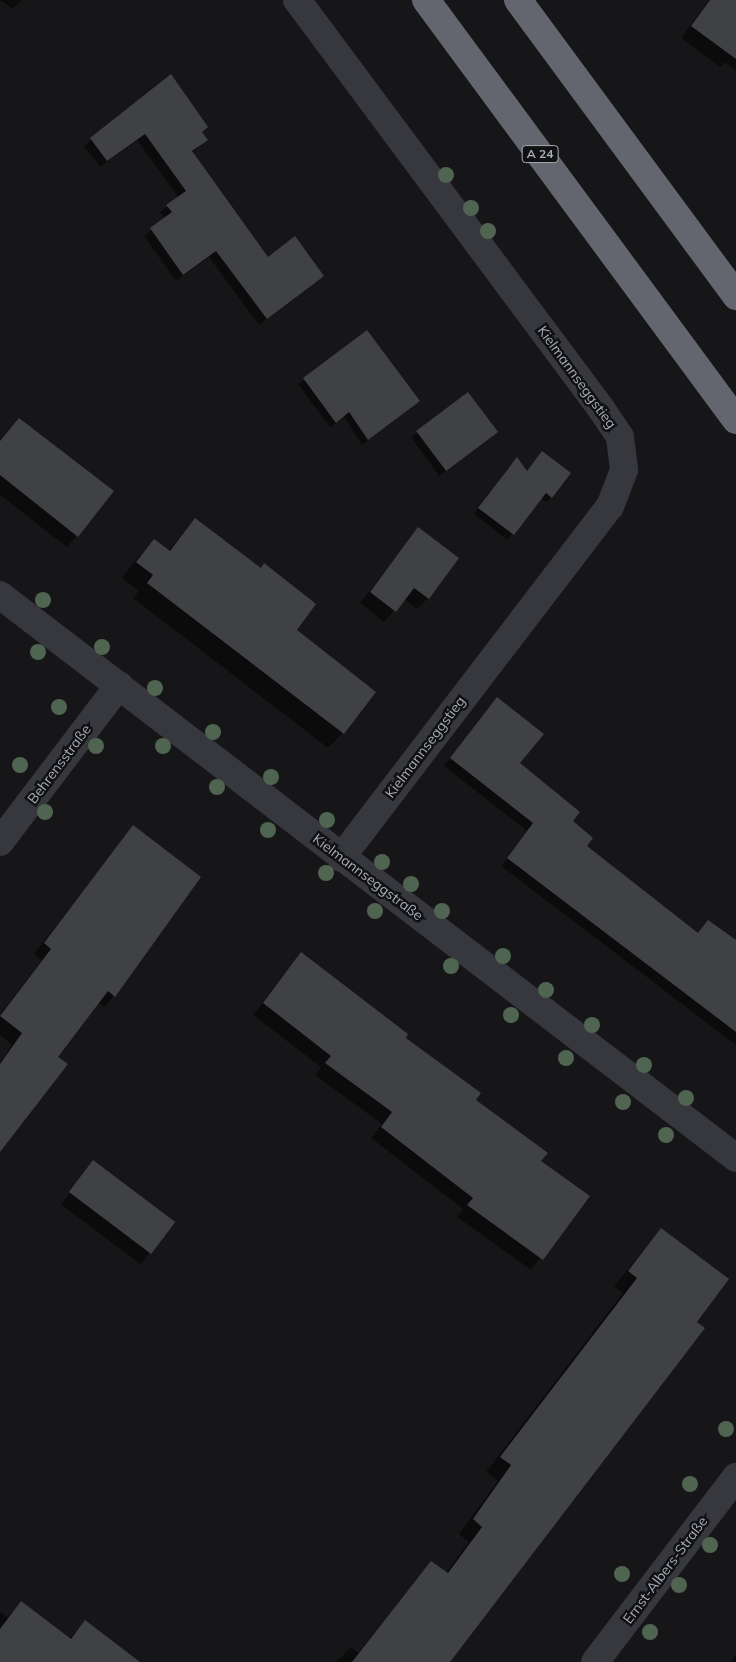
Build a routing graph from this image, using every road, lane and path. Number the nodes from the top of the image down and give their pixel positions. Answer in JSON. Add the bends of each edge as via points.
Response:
{"nodes":[{"id":1,"x":297,"y":0,"type":"edge"},
{"id":2,"x":426,"y":0,"type":"edge"},
{"id":3,"x":518,"y":0,"type":"edge"},
{"id":4,"x":736,"y":296,"type":"edge"},
{"id":5,"x":736,"y":420,"type":"edge"},
{"id":6,"x":0,"y":595,"type":"edge"},
{"id":7,"x":119,"y":685,"type":"junction"},
{"id":8,"x":0,"y":842,"type":"edge"},
{"id":9,"x":341,"y":858,"type":"junction"},
{"id":10,"x":736,"y":1158,"type":"edge"},
{"id":11,"x":736,"y":1477,"type":"edge"},
{"id":12,"x":595,"y":1662,"type":"edge"}],
"edges":[{"from":1,"to":9,"type":"street","name":"Kielmannseggstieg","via":[[602,410],[620,437],[624,470],[610,506]]},
{"from":2,"to":5,"type":"highway","number":"A 24"},
{"from":3,"to":4,"type":"highway"},
{"from":6,"to":7,"type":"street","name":"Kielmannseggstraße"},
{"from":7,"to":8,"type":"street","name":"Behrensstraße"},
{"from":7,"to":9,"type":"street","name":"Kielmannseggstraße"},
{"from":9,"to":10,"type":"street","name":"Kielmannseggstraße","via":[[470,951]]},
{"from":11,"to":12,"type":"street","name":"Ernst-Albers-Straße"}]}
